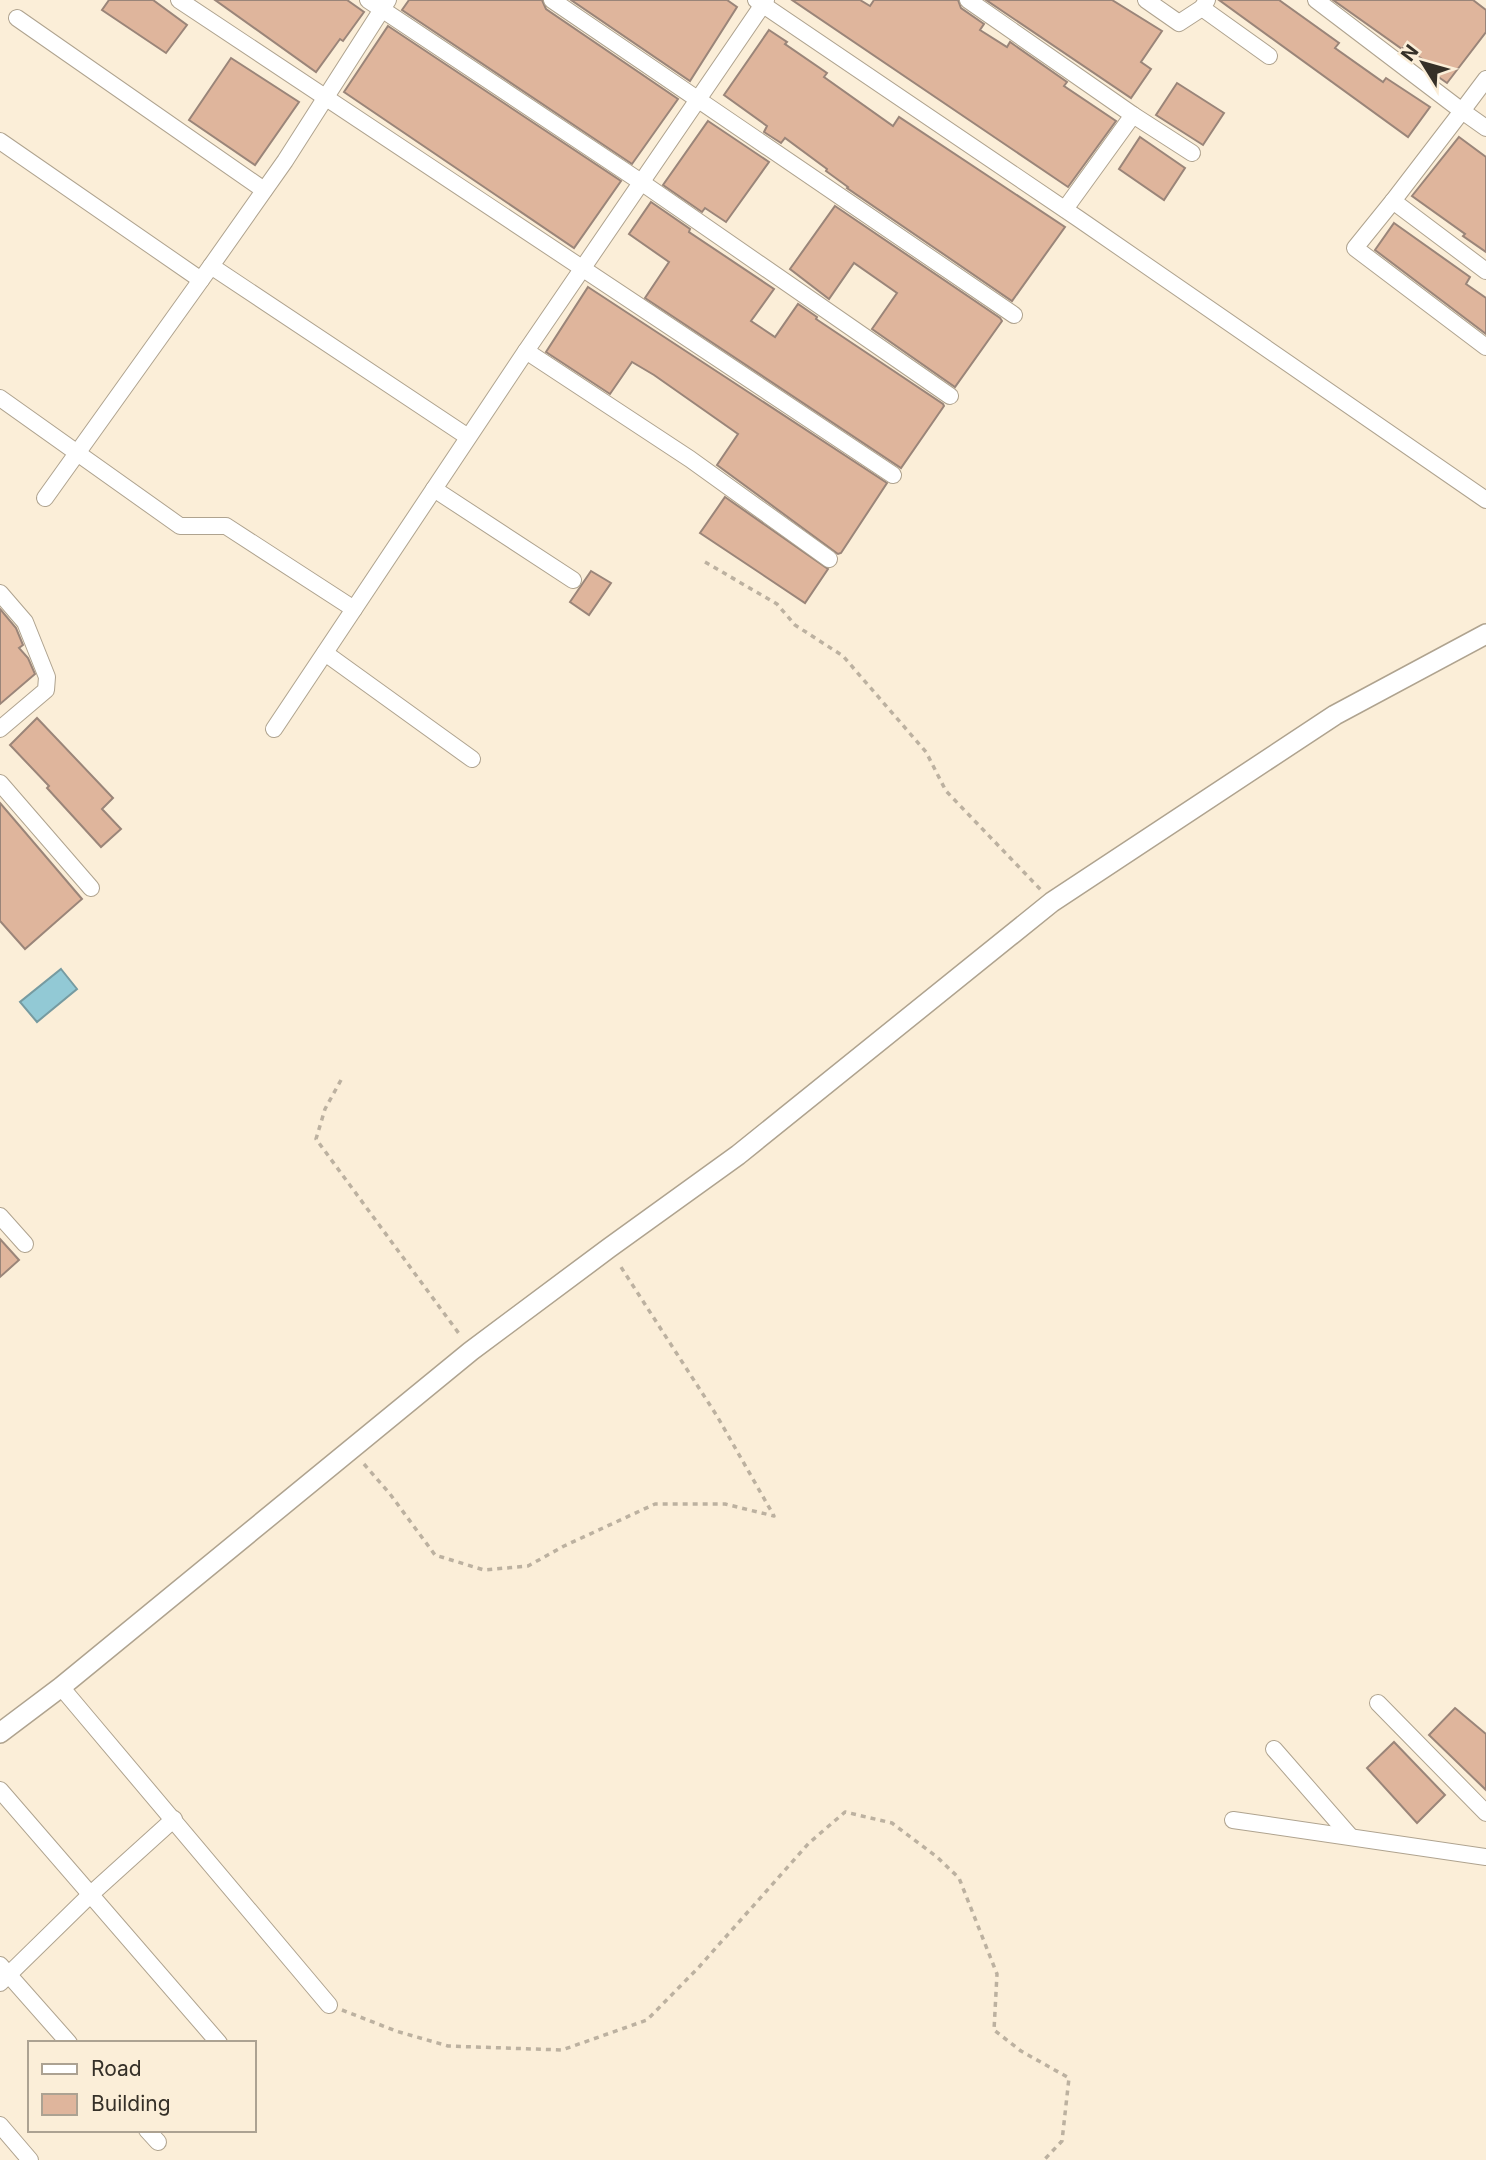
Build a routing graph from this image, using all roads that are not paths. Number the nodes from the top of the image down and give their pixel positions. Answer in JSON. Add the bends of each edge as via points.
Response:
{"nodes":[{"id":1,"x":179,"y":0,"type":"edge"},
{"id":2,"x":552,"y":0,"type":"edge"},
{"id":3,"x":968,"y":0,"type":"edge"},
{"id":4,"x":1146,"y":0,"type":"edge"},
{"id":5,"x":1316,"y":0,"type":"edge"},
{"id":6,"x":762,"y":2,"type":"edge"},
{"id":7,"x":379,"y":3,"type":"edge"},
{"id":8,"x":1204,"y":4,"type":"edge"},
{"id":9,"x":17,"y":18,"type":"dead end"},
{"id":10,"x":1269,"y":57,"type":"dead end"},
{"id":11,"x":1486,"y":79,"type":"edge"},
{"id":12,"x":326,"y":98,"type":"junction"},
{"id":13,"x":697,"y":100,"type":"junction"},
{"id":14,"x":1462,"y":111,"type":"junction"},
{"id":15,"x":1133,"y":115,"type":"junction"},
{"id":16,"x":1486,"y":128,"type":"edge"},
{"id":17,"x":0,"y":141,"type":"edge"},
{"id":18,"x":1192,"y":153,"type":"dead end"},
{"id":19,"x":641,"y":182,"type":"junction"},
{"id":20,"x":264,"y":190,"type":"junction"},
{"id":21,"x":1393,"y":201,"type":"junction"},
{"id":22,"x":1065,"y":209,"type":"junction"},
{"id":23,"x":581,"y":267,"type":"junction"},
{"id":24,"x":1486,"y":271,"type":"edge"},
{"id":25,"x":206,"y":273,"type":"junction"},
{"id":26,"x":1014,"y":315,"type":"dead end"},
{"id":27,"x":1486,"y":347,"type":"edge"},
{"id":28,"x":526,"y":351,"type":"junction"},
{"id":29,"x":950,"y":396,"type":"dead end"},
{"id":30,"x":0,"y":398,"type":"edge"},
{"id":31,"x":468,"y":437,"type":"junction"},
{"id":32,"x":77,"y":454,"type":"junction"},
{"id":33,"x":893,"y":475,"type":"dead end"},
{"id":34,"x":434,"y":489,"type":"junction"},
{"id":35,"x":45,"y":498,"type":"dead end"},
{"id":36,"x":1486,"y":500,"type":"edge"},
{"id":37,"x":829,"y":559,"type":"dead end"},
{"id":38,"x":573,"y":580,"type":"dead end"},
{"id":39,"x":0,"y":593,"type":"edge"},
{"id":40,"x":354,"y":609,"type":"junction"},
{"id":41,"x":1486,"y":635,"type":"edge"},
{"id":42,"x":325,"y":653,"type":"junction"},
{"id":43,"x":0,"y":729,"type":"edge"},
{"id":44,"x":274,"y":729,"type":"dead end"},
{"id":45,"x":472,"y":759,"type":"dead end"},
{"id":46,"x":0,"y":783,"type":"edge"},
{"id":47,"x":91,"y":887,"type":"dead end"},
{"id":48,"x":0,"y":1216,"type":"edge"},
{"id":49,"x":25,"y":1244,"type":"dead end"},
{"id":50,"x":61,"y":1687,"type":"junction"},
{"id":51,"x":1378,"y":1703,"type":"dead end"},
{"id":52,"x":0,"y":1733,"type":"edge"},
{"id":53,"x":1275,"y":1749,"type":"dead end"},
{"id":54,"x":0,"y":1790,"type":"edge"},
{"id":55,"x":1486,"y":1813,"type":"edge"},
{"id":56,"x":174,"y":1819,"type":"junction"},
{"id":57,"x":1233,"y":1820,"type":"dead end"},
{"id":58,"x":1350,"y":1836,"type":"junction"},
{"id":59,"x":1486,"y":1857,"type":"edge"},
{"id":60,"x":91,"y":1894,"type":"junction"},
{"id":61,"x":3,"y":1975,"type":"edge"},
{"id":62,"x":329,"y":2005,"type":"road end"},
{"id":63,"x":67,"y":2041,"type":"edge"},
{"id":64,"x":217,"y":2041,"type":"edge"},
{"id":65,"x":0,"y":2125,"type":"edge"},
{"id":66,"x":30,"y":2160,"type":"edge"}],
"edges":[{"from":1,"to":12,"type":"street"},
{"from":2,"to":13,"type":"street"},
{"from":3,"to":15,"type":"street"},
{"from":4,"to":8,"type":"street","via":[[1179,23]]},
{"from":5,"to":14,"type":"street"},
{"from":6,"to":13,"type":"street"},
{"from":6,"to":22,"type":"street"},
{"from":7,"to":12,"type":"street"},
{"from":7,"to":19,"type":"street"},
{"from":8,"to":10,"type":"street"},
{"from":9,"to":20,"type":"street"},
{"from":11,"to":14,"type":"street"},
{"from":12,"to":20,"type":"street"},
{"from":12,"to":23,"type":"street"},
{"from":13,"to":19,"type":"street"},
{"from":13,"to":26,"type":"street"},
{"from":14,"to":16,"type":"street"},
{"from":14,"to":21,"type":"street"},
{"from":15,"to":18,"type":"street"},
{"from":15,"to":22,"type":"street"},
{"from":17,"to":25,"type":"street"},
{"from":19,"to":23,"type":"street"},
{"from":19,"to":29,"type":"street"},
{"from":20,"to":25,"type":"street"},
{"from":21,"to":24,"type":"street"},
{"from":21,"to":27,"type":"street","via":[[1356,248]]},
{"from":22,"to":36,"type":"street"},
{"from":23,"to":28,"type":"street"},
{"from":23,"to":33,"type":"street"},
{"from":25,"to":31,"type":"street"},
{"from":25,"to":32,"type":"street"},
{"from":28,"to":31,"type":"street"},
{"from":28,"to":37,"type":"street","via":[[690,459]]},
{"from":30,"to":32,"type":"street"},
{"from":31,"to":34,"type":"street"},
{"from":32,"to":35,"type":"street"},
{"from":32,"to":40,"type":"street","via":[[180,526],[226,526]]},
{"from":34,"to":38,"type":"street"},
{"from":34,"to":40,"type":"street"},
{"from":39,"to":43,"type":"street","via":[[25,622],[47,677],[46,690]]},
{"from":40,"to":42,"type":"street"},
{"from":41,"to":50,"type":"street","via":[[1335,715],[1052,902],[738,1155],[471,1351]]},
{"from":42,"to":44,"type":"street"},
{"from":42,"to":45,"type":"street"},
{"from":46,"to":47,"type":"street"},
{"from":48,"to":49,"type":"street"},
{"from":50,"to":52,"type":"street"},
{"from":50,"to":56,"type":"street"},
{"from":51,"to":55,"type":"street"},
{"from":53,"to":58,"type":"street"},
{"from":54,"to":60,"type":"street"},
{"from":56,"to":60,"type":"street"},
{"from":56,"to":62,"type":"street"},
{"from":57,"to":58,"type":"street"},
{"from":58,"to":59,"type":"street"},
{"from":60,"to":61,"type":"street"},
{"from":60,"to":64,"type":"street"},
{"from":61,"to":63,"type":"street"},
{"from":65,"to":66,"type":"street"}]}
